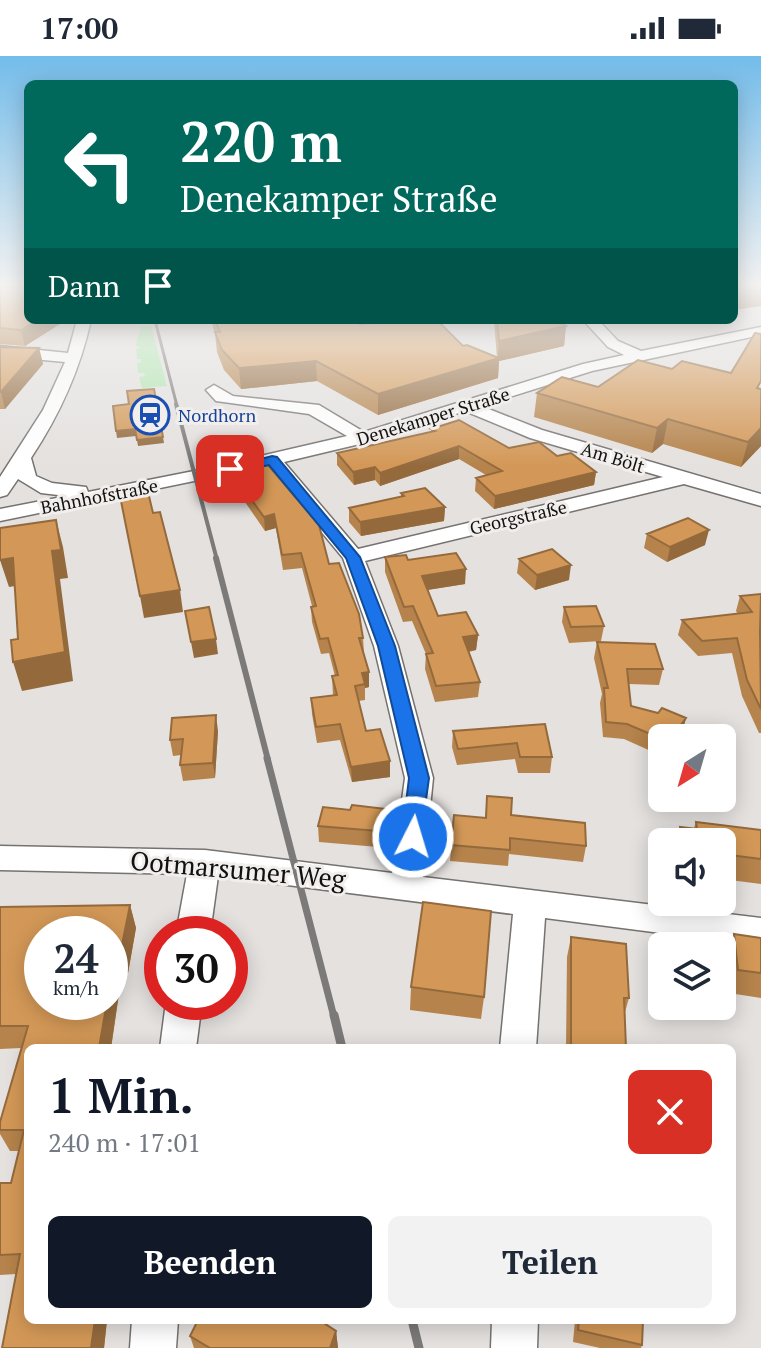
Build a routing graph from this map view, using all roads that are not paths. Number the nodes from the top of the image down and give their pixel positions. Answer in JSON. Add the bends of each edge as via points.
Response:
{"nodes":[{"id":1,"x":79,"y":345,"type":"edge"},
{"id":2,"x":616,"y":345,"type":"edge"},
{"id":3,"x":687,"y":345,"type":"edge"},
{"id":4,"x":0,"y":351,"type":"edge"},
{"id":5,"x":636,"y":355,"type":"junction"},
{"id":6,"x":76,"y":358,"type":"junction"},
{"id":7,"x":214,"y":390,"type":"dead end"},
{"id":8,"x":467,"y":406,"type":"junction"},
{"id":9,"x":362,"y":438,"type":"junction"},
{"id":10,"x":22,"y":458,"type":"junction"},
{"id":11,"x":272,"y":460,"type":"junction"},
{"id":12,"x":0,"y":475,"type":"edge"},
{"id":13,"x":197,"y":476,"type":"joint"},
{"id":14,"x":684,"y":478,"type":"junction"},
{"id":15,"x":0,"y":491,"type":"edge"},
{"id":16,"x":119,"y":492,"type":"junction"},
{"id":17,"x":761,"y":500,"type":"edge"},
{"id":18,"x":5,"y":524,"type":"edge"},
{"id":19,"x":353,"y":557,"type":"junction"},
{"id":20,"x":0,"y":858,"type":"edge"},
{"id":21,"x":205,"y":862,"type":"junction"},
{"id":22,"x":406,"y":885,"type":"junction"},
{"id":23,"x":530,"y":902,"type":"junction"},
{"id":24,"x":196,"y":916,"type":"edge"},
{"id":25,"x":761,"y":932,"type":"edge"},
{"id":26,"x":182,"y":1020,"type":"edge"},
{"id":27,"x":179,"y":1044,"type":"edge"},
{"id":28,"x":518,"y":1044,"type":"edge"},
{"id":29,"x":155,"y":1324,"type":"edge"},
{"id":30,"x":515,"y":1324,"type":"edge"},
{"id":31,"x":153,"y":1348,"type":"edge"},
{"id":32,"x":514,"y":1348,"type":"edge"}],
"edges":[{"from":1,"to":6,"type":"street"},
{"from":2,"to":5,"type":"street"},
{"from":3,"to":5,"type":"street","name":"Denekamper Straße"},
{"from":4,"to":6,"type":"street"},
{"from":5,"to":8,"type":"street","name":"Denekamper Straße"},
{"from":6,"to":10,"type":"street"},
{"from":7,"to":9,"type":"street","via":[[232,401],[313,409]]},
{"from":8,"to":9,"type":"street","name":"Denekamper Straße"},
{"from":8,"to":14,"type":"street","name":"Am Bölt","via":[[536,434]]},
{"from":9,"to":11,"type":"street","name":"Denekamper Straße"},
{"from":10,"to":12,"type":"street"},
{"from":10,"to":15,"type":"street"},
{"from":10,"to":16,"type":"street","via":[[27,479],[48,489]]},
{"from":11,"to":13,"type":"street","name":"Denekamper Straße"},
{"from":11,"to":19,"type":"street"},
{"from":13,"to":16,"type":"street","name":"Bahnhofstraße"},
{"from":14,"to":17,"type":"street","name":"Am Bölt"},
{"from":14,"to":19,"type":"street","name":"Georgstraße"},
{"from":16,"to":18,"type":"street"},
{"from":19,"to":22,"type":"street","via":[[386,646],[419,778]]},
{"from":20,"to":21,"type":"street","name":"Ootmarsumer Weg"},
{"from":21,"to":22,"type":"street","name":"Ootmarsumer Weg"},
{"from":21,"to":24,"type":"street"},
{"from":22,"to":23,"type":"street","name":"Ootmarsumer Weg"},
{"from":23,"to":25,"type":"street","name":"Ootmarsumer Weg"},
{"from":23,"to":28,"type":"street"},
{"from":26,"to":27,"type":"street"},
{"from":29,"to":31,"type":"street"},
{"from":30,"to":32,"type":"street"}]}
